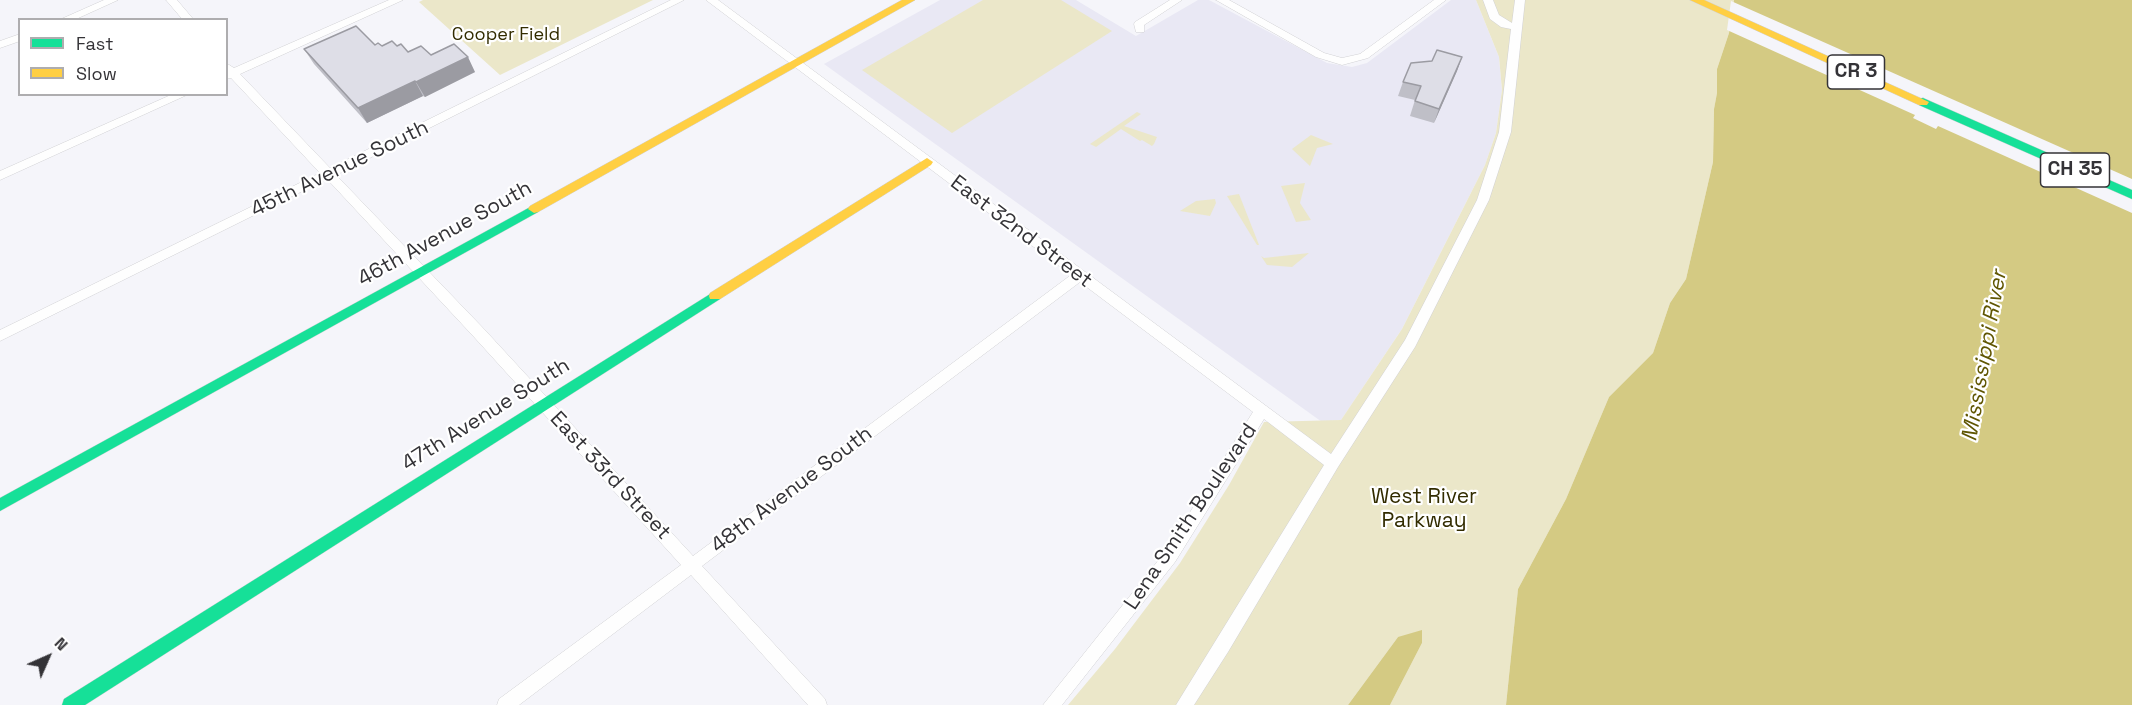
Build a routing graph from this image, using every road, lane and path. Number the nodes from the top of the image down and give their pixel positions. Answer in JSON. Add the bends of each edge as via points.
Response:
{"nodes":[{"id":1,"x":113,"y":0,"type":"edge"},
{"id":2,"x":171,"y":0,"type":"edge"},
{"id":3,"x":398,"y":0,"type":"edge"},
{"id":4,"x":680,"y":0,"type":"edge"},
{"id":5,"x":711,"y":0,"type":"edge"},
{"id":6,"x":910,"y":0,"type":"edge"},
{"id":7,"x":1177,"y":0,"type":"edge"},
{"id":8,"x":1221,"y":0,"type":"edge"},
{"id":9,"x":1441,"y":0,"type":"edge"},
{"id":10,"x":1488,"y":0,"type":"edge"},
{"id":11,"x":1520,"y":0,"type":"edge"},
{"id":12,"x":1695,"y":0,"type":"edge"},
{"id":13,"x":69,"y":18,"type":"edge"},
{"id":14,"x":187,"y":18,"type":"edge"},
{"id":15,"x":1518,"y":27,"type":"junction"},
{"id":16,"x":1140,"y":30,"type":"dead end"},
{"id":17,"x":18,"y":38,"type":"edge"},
{"id":18,"x":0,"y":45,"type":"edge"},
{"id":19,"x":796,"y":63,"type":"junction"},
{"id":20,"x":228,"y":72,"type":"edge"},
{"id":21,"x":180,"y":96,"type":"edge"},
{"id":22,"x":2018,"y":144,"type":"joint"},
{"id":23,"x":927,"y":162,"type":"junction"},
{"id":24,"x":328,"y":175,"type":"junction"},
{"id":25,"x":0,"y":176,"type":"edge"},
{"id":26,"x":2132,"y":195,"type":"edge"},
{"id":27,"x":421,"y":272,"type":"junction"},
{"id":28,"x":1079,"y":276,"type":"junction"},
{"id":29,"x":0,"y":336,"type":"edge"},
{"id":30,"x":543,"y":403,"type":"junction"},
{"id":31,"x":1262,"y":410,"type":"junction"},
{"id":32,"x":1333,"y":463,"type":"junction"},
{"id":33,"x":0,"y":505,"type":"edge"},
{"id":34,"x":692,"y":564,"type":"junction"},
{"id":35,"x":69,"y":705,"type":"edge"},
{"id":36,"x":505,"y":705,"type":"edge"},
{"id":37,"x":819,"y":705,"type":"edge"},
{"id":38,"x":1051,"y":705,"type":"edge"},
{"id":39,"x":1184,"y":705,"type":"edge"}],
"edges":[{"from":1,"to":13,"type":"street"},
{"from":2,"to":14,"type":"street"},
{"from":3,"to":20,"type":"street"},
{"from":4,"to":24,"type":"street","name":"45th Avenue South"},
{"from":5,"to":19,"type":"street","name":"East 32nd Street"},
{"from":6,"to":19,"type":"street","name":"46th Avenue South"},
{"from":7,"to":16,"type":"street","via":[[1139,24]]},
{"from":8,"to":9,"type":"street","via":[[1320,55],[1342,62],[1364,56]]},
{"from":10,"to":15,"type":"street","via":[[1494,17]]},
{"from":11,"to":15,"type":"street"},
{"from":12,"to":22,"type":"street","number":"CR 3"},
{"from":15,"to":32,"type":"street","via":[[1505,132],[1483,200],[1410,343]]},
{"from":17,"to":18,"type":"street"},
{"from":19,"to":23,"type":"street","name":"East 32nd Street"},
{"from":19,"to":27,"type":"street","name":"46th Avenue South"},
{"from":20,"to":24,"type":"street","name":"East 33rd Street","via":[[280,121]]},
{"from":21,"to":25,"type":"street"},
{"from":22,"to":26,"type":"street","number":"CH 35"},
{"from":23,"to":28,"type":"street","name":"East 32nd Street"},
{"from":23,"to":30,"type":"street","name":"47th Avenue South"},
{"from":24,"to":27,"type":"street","name":"East 33rd Street"},
{"from":24,"to":29,"type":"street","name":"45th Avenue South"},
{"from":27,"to":30,"type":"street","name":"East 33rd Street"},
{"from":27,"to":33,"type":"street","name":"46th Avenue South"},
{"from":28,"to":31,"type":"street","name":"East 32nd Street"},
{"from":28,"to":34,"type":"street","name":"48th Avenue South"},
{"from":30,"to":34,"type":"street","name":"East 33rd Street"},
{"from":30,"to":35,"type":"street","name":"47th Avenue South"},
{"from":31,"to":32,"type":"street","name":"East 32nd Street"},
{"from":31,"to":38,"type":"street","name":"Lena Smith Boulevard","via":[[1170,557]]},
{"from":32,"to":39,"type":"street"},
{"from":34,"to":36,"type":"street","name":"48th Avenue South"},
{"from":34,"to":37,"type":"street","name":"East 33rd Street"}]}
